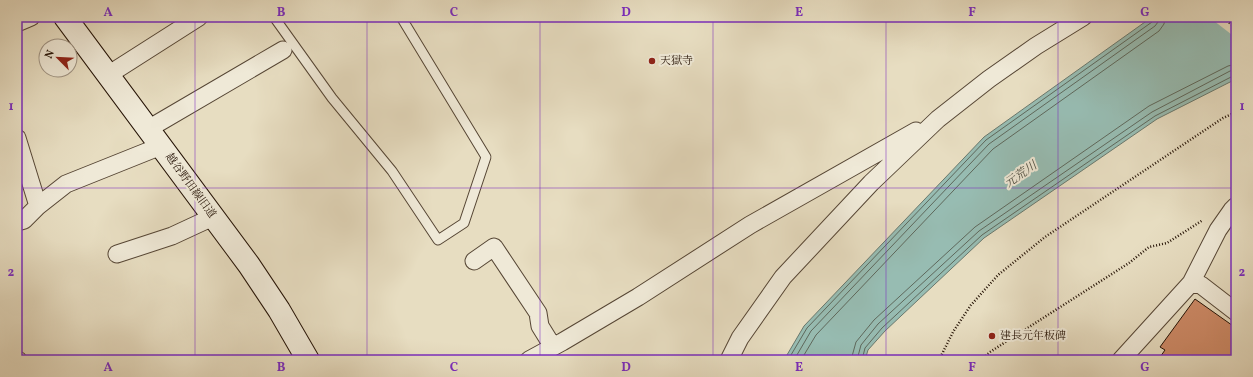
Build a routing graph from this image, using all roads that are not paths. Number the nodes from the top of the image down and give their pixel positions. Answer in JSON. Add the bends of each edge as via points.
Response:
{"nodes":[{"id":1,"x":31,"y":17,"type":"edge"},
{"id":2,"x":65,"y":17,"type":"edge"},
{"id":3,"x":199,"y":17,"type":"edge"},
{"id":4,"x":274,"y":17,"type":"edge"},
{"id":5,"x":401,"y":17,"type":"edge"},
{"id":6,"x":1083,"y":17,"type":"edge"},
{"id":7,"x":17,"y":23,"type":"edge"},
{"id":8,"x":283,"y":50,"type":"dead end"},
{"id":9,"x":108,"y":75,"type":"junction"},
{"id":10,"x":938,"y":119,"type":"junction"},
{"id":11,"x":17,"y":138,"type":"edge"},
{"id":12,"x":154,"y":138,"type":"junction"},
{"id":13,"x":38,"y":206,"type":"junction"},
{"id":14,"x":1236,"y":206,"type":"edge"},
{"id":15,"x":213,"y":217,"type":"junction"},
{"id":16,"x":17,"y":222,"type":"edge"},
{"id":17,"x":117,"y":254,"type":"dead end"},
{"id":18,"x":474,"y":261,"type":"dead end"},
{"id":19,"x":1191,"y":283,"type":"junction"},
{"id":20,"x":1236,"y":312,"type":"edge"},
{"id":21,"x":553,"y":348,"type":"junction"},
{"id":22,"x":308,"y":360,"type":"edge"},
{"id":23,"x":529,"y":360,"type":"edge"},
{"id":24,"x":729,"y":360,"type":"edge"},
{"id":25,"x":1121,"y":360,"type":"edge"}],
"edges":[{"from":1,"to":7,"type":"street"},
{"from":2,"to":9,"type":"street","name":"越谷野田線旧道"},
{"from":3,"to":9,"type":"street"},
{"from":4,"to":5,"type":"lane","via":[[332,98],[392,171],[438,240],[464,223],[486,157]]},
{"from":6,"to":10,"type":"street","via":[[1030,50]]},
{"from":8,"to":12,"type":"street"},
{"from":9,"to":12,"type":"street","name":"越谷野田線旧道"},
{"from":10,"to":21,"type":"street","via":[[750,225]]},
{"from":10,"to":24,"type":"street","via":[[871,183],[783,277],[740,338]]},
{"from":11,"to":13,"type":"street"},
{"from":12,"to":13,"type":"street","via":[[66,184]]},
{"from":12,"to":15,"type":"street","name":"越谷野田線旧道"},
{"from":13,"to":16,"type":"street","via":[[24,220]]},
{"from":14,"to":19,"type":"street","via":[[1218,230]]},
{"from":15,"to":17,"type":"street","via":[[172,236]]},
{"from":15,"to":22,"type":"street","name":"越谷野田線旧道","via":[[279,310]]},
{"from":18,"to":21,"type":"street","via":[[494,248],[538,313],[540,326]]},
{"from":19,"to":20,"type":"street","via":[[1201,285]]},
{"from":19,"to":25,"type":"street"},
{"from":21,"to":23,"type":"street"}]}
